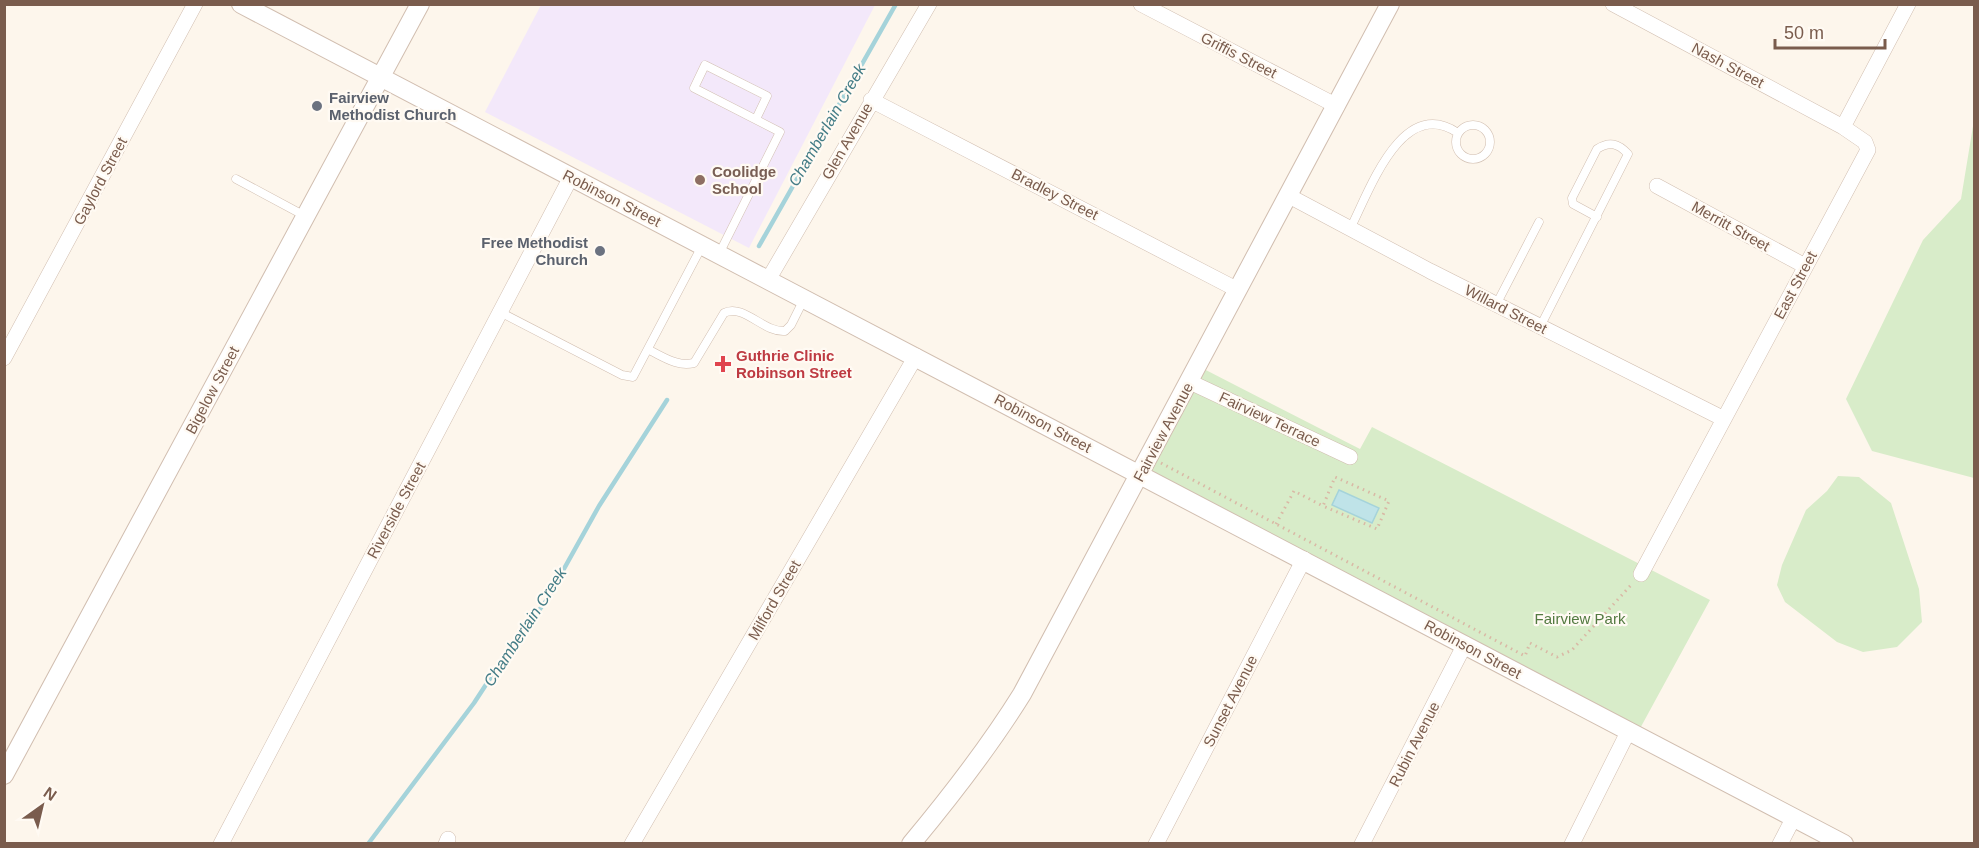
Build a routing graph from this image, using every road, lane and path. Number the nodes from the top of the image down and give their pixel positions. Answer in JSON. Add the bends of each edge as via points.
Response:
{"nodes":[{"id":1,"x":195,"y":4,"type":"edge"},
{"id":2,"x":241,"y":4,"type":"edge"},
{"id":3,"x":420,"y":4,"type":"edge"},
{"id":4,"x":928,"y":4,"type":"edge"},
{"id":5,"x":1141,"y":4,"type":"edge"},
{"id":6,"x":1390,"y":4,"type":"edge"},
{"id":7,"x":1613,"y":4,"type":"edge"},
{"id":8,"x":1908,"y":4,"type":"edge"},
{"id":9,"x":380,"y":77,"type":"junction"},
{"id":10,"x":871,"y":100,"type":"junction"},
{"id":11,"x":1337,"y":106,"type":"junction"},
{"id":12,"x":756,"y":119,"type":"junction"},
{"id":13,"x":1843,"y":127,"type":"junction"},
{"id":14,"x":1458,"y":133,"type":"junction"},
{"id":15,"x":571,"y":177,"type":"junction"},
{"id":16,"x":236,"y":179,"type":"dead end"},
{"id":17,"x":1657,"y":186,"type":"dead end"},
{"id":18,"x":1289,"y":196,"type":"junction"},
{"id":19,"x":305,"y":216,"type":"junction"},
{"id":20,"x":1597,"y":217,"type":"junction"},
{"id":21,"x":1539,"y":222,"type":"dead end"},
{"id":22,"x":1350,"y":229,"type":"junction"},
{"id":23,"x":702,"y":245,"type":"junction"},
{"id":24,"x":720,"y":254,"type":"junction"},
{"id":25,"x":1805,"y":266,"type":"junction"},
{"id":26,"x":768,"y":280,"type":"junction"},
{"id":27,"x":1238,"y":290,"type":"junction"},
{"id":28,"x":804,"y":298,"type":"junction"},
{"id":29,"x":1496,"y":305,"type":"junction"},
{"id":30,"x":500,"y":312,"type":"junction"},
{"id":31,"x":1540,"y":327,"type":"junction"},
{"id":32,"x":649,"y":350,"type":"junction"},
{"id":33,"x":916,"y":356,"type":"junction"},
{"id":34,"x":4,"y":358,"type":"edge"},
{"id":35,"x":1190,"y":382,"type":"junction"},
{"id":36,"x":1724,"y":419,"type":"junction"},
{"id":37,"x":1149,"y":456,"type":"junction"},
{"id":38,"x":1350,"y":457,"type":"dead end"},
{"id":39,"x":1140,"y":473,"type":"junction"},
{"id":40,"x":1323,"y":506,"type":"junction"},
{"id":41,"x":1276,"y":524,"type":"junction"},
{"id":42,"x":1304,"y":559,"type":"junction"},
{"id":43,"x":1641,"y":574,"type":"joint"},
{"id":44,"x":1465,"y":644,"type":"junction"},
{"id":45,"x":1629,"y":730,"type":"junction"},
{"id":46,"x":4,"y":775,"type":"edge"},
{"id":47,"x":1794,"y":817,"type":"junction"},
{"id":48,"x":221,"y":843,"type":"edge"},
{"id":49,"x":632,"y":843,"type":"edge"},
{"id":50,"x":911,"y":843,"type":"edge"},
{"id":51,"x":1156,"y":843,"type":"edge"},
{"id":52,"x":1362,"y":843,"type":"edge"},
{"id":53,"x":1572,"y":843,"type":"edge"},
{"id":54,"x":1780,"y":843,"type":"edge"},
{"id":55,"x":1845,"y":843,"type":"edge"}],
"edges":[{"from":1,"to":34,"type":"street","name":"Gaylord Street"},
{"from":2,"to":9,"type":"street","name":"Robinson Street"},
{"from":3,"to":9,"type":"street","name":"Bigelow Street"},
{"from":4,"to":10,"type":"street","name":"Glen Avenue"},
{"from":5,"to":11,"type":"street","name":"Griffis Street"},
{"from":6,"to":11,"type":"street","name":"Fairview Avenue"},
{"from":7,"to":13,"type":"street","name":"Nash Street"},
{"from":8,"to":13,"type":"street"},
{"from":9,"to":15,"type":"street","name":"Robinson Street"},
{"from":9,"to":19,"type":"street","name":"Bigelow Street"},
{"from":10,"to":26,"type":"street","name":"Glen Avenue"},
{"from":10,"to":27,"type":"street","name":"Bradley Street"},
{"from":11,"to":18,"type":"street","name":"Fairview Avenue"},
{"from":12,"to":12,"type":"lane","via":[[767,96],[705,65],[694,88]]},
{"from":12,"to":24,"type":"lane","via":[[780,132]]},
{"from":13,"to":25,"type":"street","name":"East Street","via":[[1865,142],[1868,150]]},
{"from":14,"to":14,"type":"lane","via":[[1457,148],[1465,156],[1480,157],[1488,150],[1490,138],[1484,128],[1467,125]]},
{"from":14,"to":22,"type":"lane","via":[[1431,122],[1399,140]]},
{"from":15,"to":23,"type":"street","name":"Robinson Street"},
{"from":15,"to":30,"type":"street","name":"Riverside Street"},
{"from":16,"to":19,"type":"lane"},
{"from":17,"to":25,"type":"street","name":"Merritt Street"},
{"from":18,"to":22,"type":"street","name":"Willard Street"},
{"from":18,"to":27,"type":"street","name":"Fairview Avenue"},
{"from":19,"to":46,"type":"street","name":"Bigelow Street"},
{"from":20,"to":20,"type":"lane","via":[[1628,154],[1614,144],[1598,149],[1572,198],[1573,204]]},
{"from":20,"to":31,"type":"lane"},
{"from":21,"to":29,"type":"lane"},
{"from":22,"to":29,"type":"street","name":"Willard Street"},
{"from":23,"to":24,"type":"street","name":"Robinson Street"},
{"from":23,"to":32,"type":"lane"},
{"from":24,"to":26,"type":"street","name":"Robinson Street"},
{"from":25,"to":36,"type":"street","name":"East Street"},
{"from":26,"to":28,"type":"street","name":"Robinson Street"},
{"from":27,"to":35,"type":"street","name":"Fairview Avenue"},
{"from":28,"to":32,"type":"lane","via":[[785,331],[771,330],[738,312],[724,313],[694,363],[675,363]]},
{"from":28,"to":33,"type":"street","name":"Robinson Street"},
{"from":29,"to":31,"type":"street","name":"Willard Street"},
{"from":30,"to":32,"type":"lane","via":[[622,375],[633,377]]},
{"from":30,"to":48,"type":"street","name":"Riverside Street"},
{"from":31,"to":36,"type":"street","name":"Willard Street"},
{"from":33,"to":39,"type":"street","name":"Robinson Street"},
{"from":33,"to":49,"type":"street","name":"Milford Street"},
{"from":35,"to":37,"type":"street","name":"Fairview Avenue"},
{"from":35,"to":38,"type":"street","name":"Fairview Terrace"},
{"from":36,"to":43,"type":"street","name":"East Street"},
{"from":37,"to":39,"type":"street","name":"Fairview Avenue"},
{"from":37,"to":41,"type":"path"},
{"from":39,"to":42,"type":"street","name":"Robinson Street"},
{"from":39,"to":50,"type":"street","name":"Fairview Avenue","via":[[1022,694],[953,794]]},
{"from":40,"to":40,"type":"path","via":[[1335,477],[1389,501],[1377,529]]},
{"from":40,"to":41,"type":"path","via":[[1294,491]]},
{"from":41,"to":43,"type":"path","via":[[1525,656],[1530,643],[1557,657],[1572,650]]},
{"from":42,"to":44,"type":"street","name":"Robinson Street"},
{"from":42,"to":51,"type":"street","name":"Sunset Avenue"},
{"from":44,"to":45,"type":"street","name":"Robinson Street"},
{"from":44,"to":52,"type":"street","name":"Rubin Avenue"},
{"from":45,"to":47,"type":"street","name":"Robinson Street"},
{"from":45,"to":53,"type":"street"},
{"from":47,"to":54,"type":"street"},
{"from":47,"to":55,"type":"street","name":"Robinson Street"}]}
